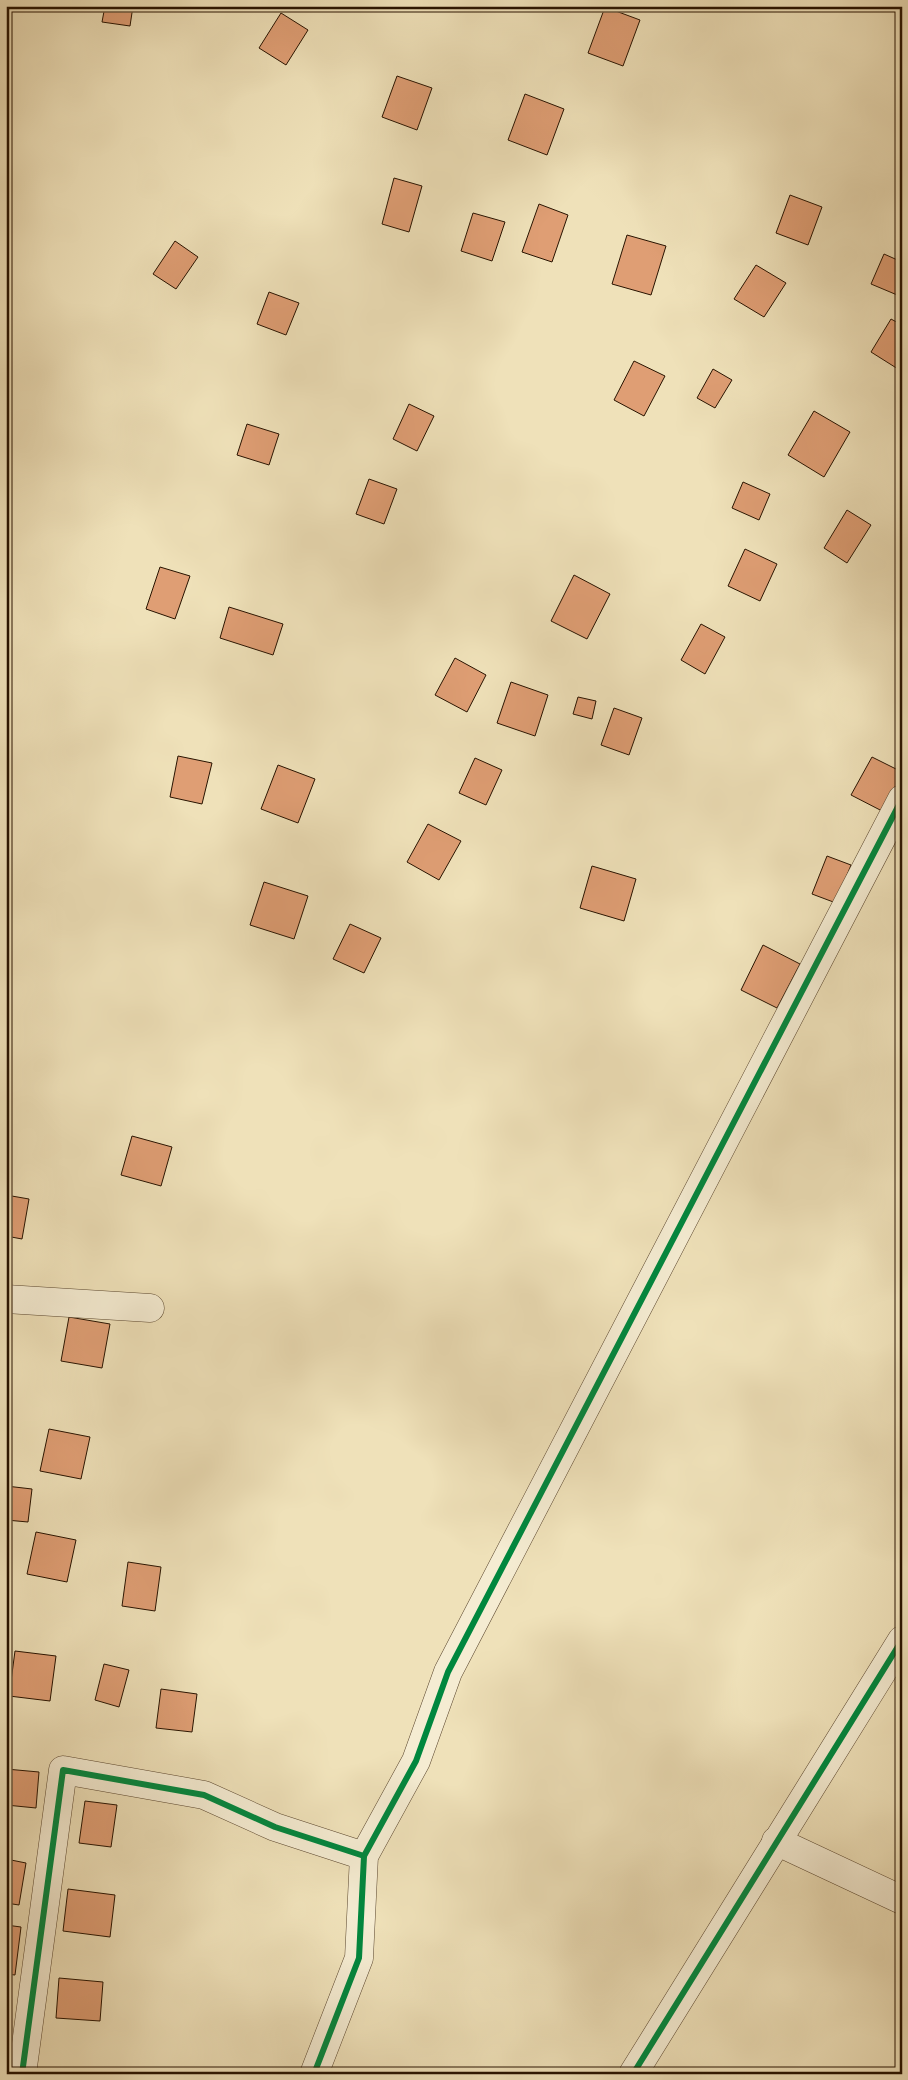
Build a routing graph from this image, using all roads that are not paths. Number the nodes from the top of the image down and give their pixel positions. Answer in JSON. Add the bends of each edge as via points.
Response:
{"nodes":[{"id":1,"x":902,"y":799,"type":"edge"},
{"id":2,"x":6,"y":1298,"type":"edge"},
{"id":3,"x":150,"y":1308,"type":"dead end"},
{"id":4,"x":902,"y":1640,"type":"edge"},
{"id":5,"x":776,"y":1841,"type":"junction"},
{"id":6,"x":364,"y":1856,"type":"junction"},
{"id":7,"x":902,"y":1900,"type":"edge"},
{"id":8,"x":22,"y":2074,"type":"edge"},
{"id":9,"x":314,"y":2074,"type":"edge"},
{"id":10,"x":633,"y":2074,"type":"edge"}],
"edges":[{"from":1,"to":6,"type":"street","via":[[448,1672],[416,1761]]},
{"from":2,"to":3,"type":"street"},
{"from":4,"to":5,"type":"street"},
{"from":5,"to":7,"type":"street"},
{"from":5,"to":10,"type":"street"},
{"from":6,"to":8,"type":"street","via":[[275,1828],[204,1795],[63,1770]]},
{"from":6,"to":9,"type":"street","via":[[359,1958]]}]}
